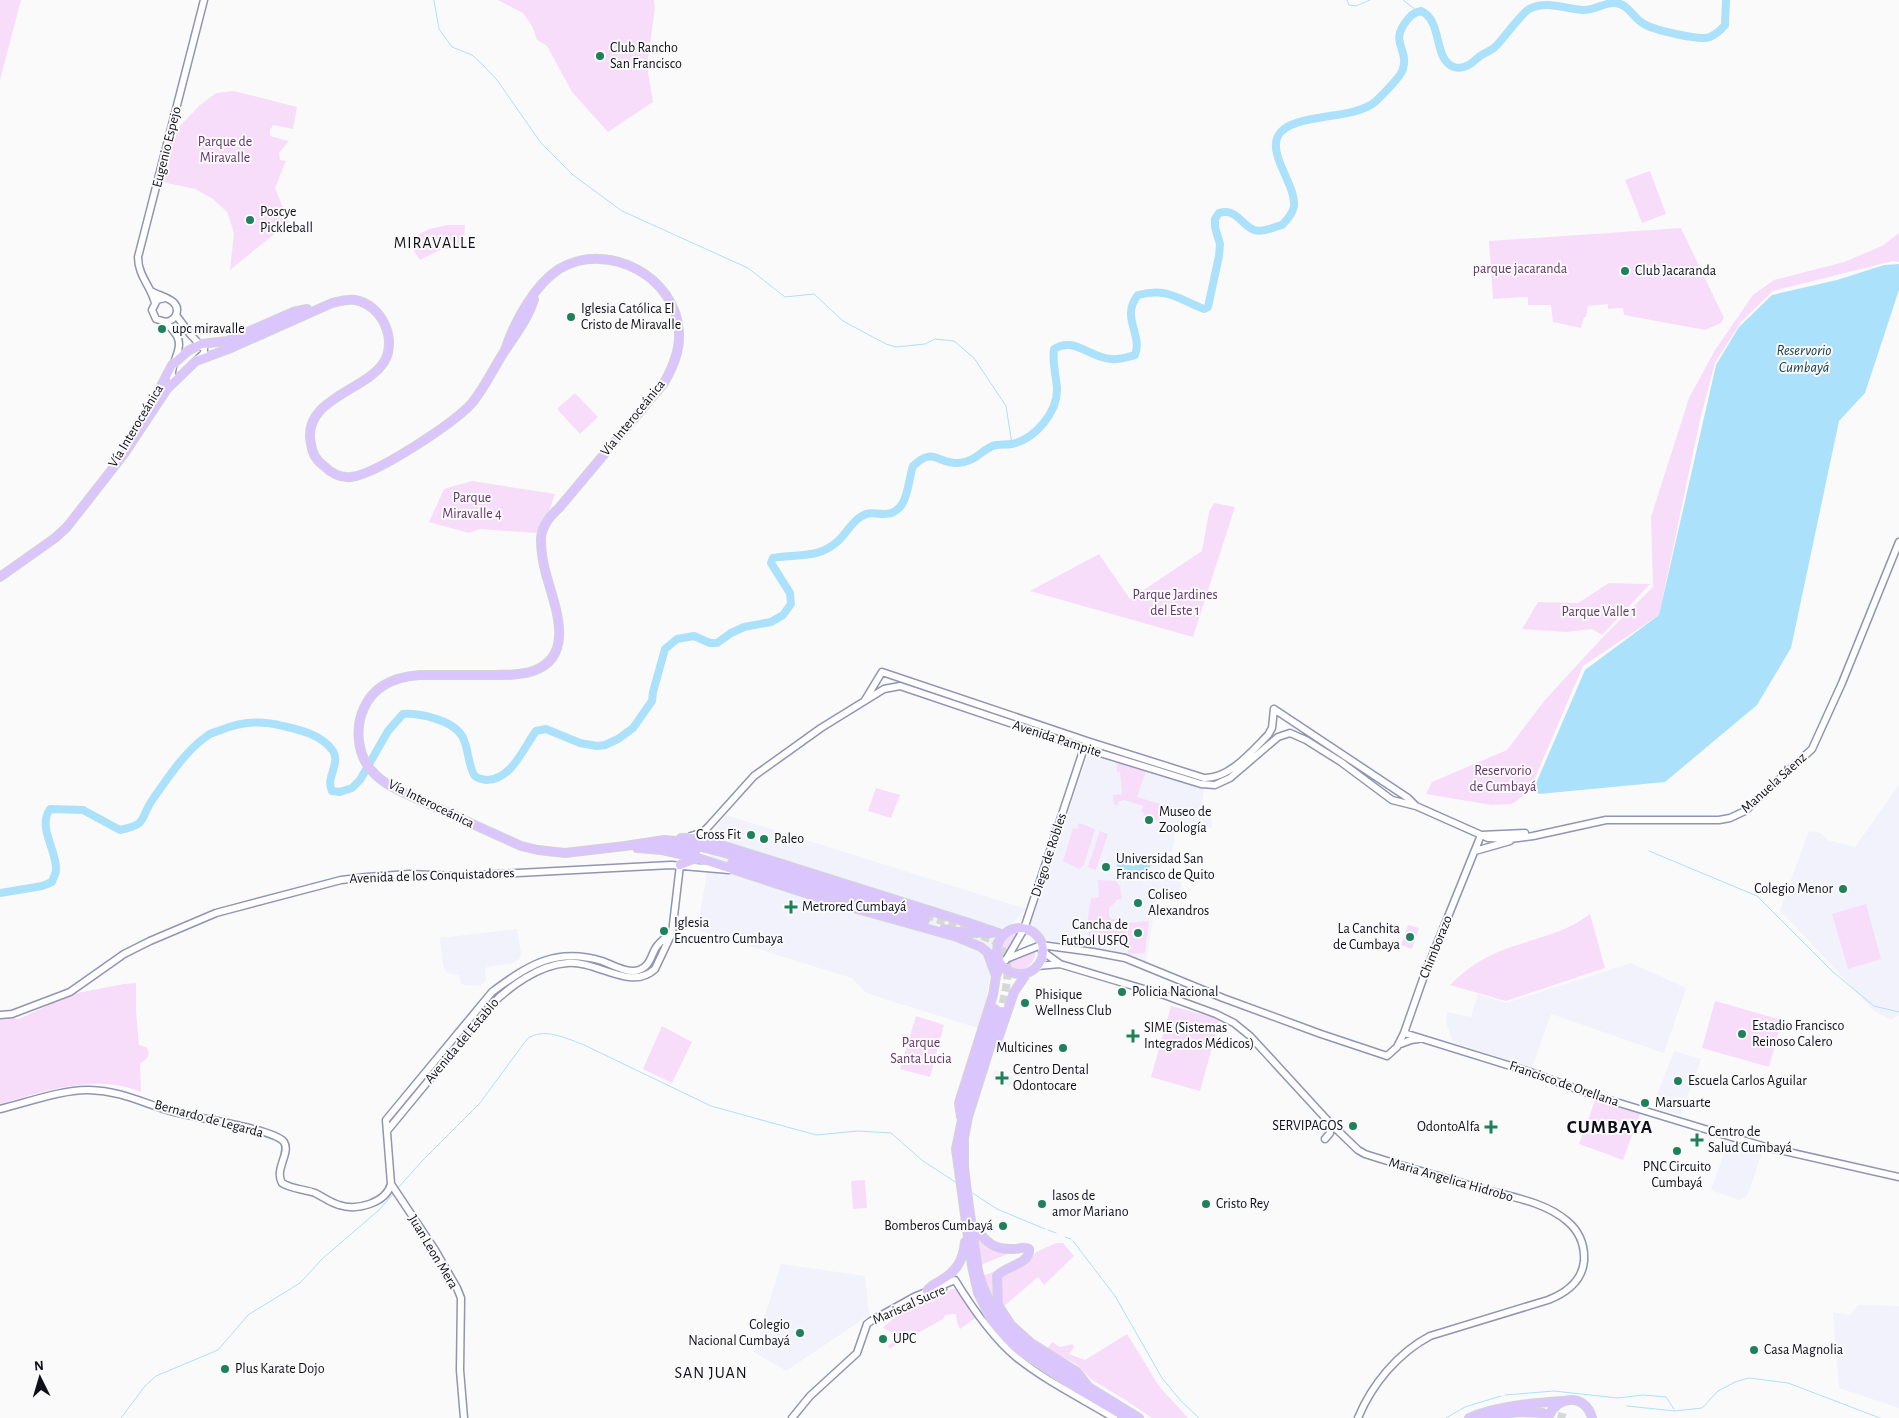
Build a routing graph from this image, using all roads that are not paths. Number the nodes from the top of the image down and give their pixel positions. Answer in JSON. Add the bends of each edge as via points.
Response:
{"nodes":[{"id":1,"x":204,"y":0,"type":"edge"},
{"id":2,"x":151,"y":291,"type":"junction"},
{"id":3,"x":165,"y":298,"type":"junction"},
{"id":4,"x":155,"y":303,"type":"junction"},
{"id":5,"x":321,"y":307,"type":"junction"},
{"id":6,"x":176,"y":316,"type":"junction"},
{"id":7,"x":166,"y":322,"type":"junction"},
{"id":8,"x":201,"y":344,"type":"junction"},
{"id":9,"x":196,"y":361,"type":"junction"},
{"id":10,"x":172,"y":365,"type":"junction"},
{"id":11,"x":176,"y":380,"type":"junction"},
{"id":12,"x":108,"y":472,"type":"junction"},
{"id":13,"x":1899,"y":542,"type":"edge"},
{"id":14,"x":0,"y":577,"type":"edge"},
{"id":15,"x":892,"y":675,"type":"junction"},
{"id":16,"x":876,"y":682,"type":"junction"},
{"id":17,"x":893,"y":686,"type":"junction"},
{"id":18,"x":884,"y":689,"type":"junction"},
{"id":19,"x":863,"y":704,"type":"junction"},
{"id":20,"x":1019,"y":718,"type":"junction"},
{"id":21,"x":1298,"y":724,"type":"junction"},
{"id":22,"x":1017,"y":725,"type":"junction"},
{"id":23,"x":1294,"y":734,"type":"junction"},
{"id":24,"x":1261,"y":741,"type":"junction"},
{"id":25,"x":1085,"y":745,"type":"junction"},
{"id":26,"x":1267,"y":746,"type":"junction"},
{"id":27,"x":1416,"y":806,"type":"junction"},
{"id":28,"x":709,"y":826,"type":"junction"},
{"id":29,"x":1541,"y":833,"type":"junction"},
{"id":30,"x":1481,"y":835,"type":"junction"},
{"id":31,"x":1533,"y":836,"type":"junction"},
{"id":32,"x":685,"y":838,"type":"junction"},
{"id":33,"x":664,"y":840,"type":"junction"},
{"id":34,"x":715,"y":843,"type":"junction"},
{"id":35,"x":625,"y":846,"type":"junction"},
{"id":36,"x":1475,"y":851,"type":"junction"},
{"id":37,"x":698,"y":858,"type":"junction"},
{"id":38,"x":742,"y":858,"type":"junction"},
{"id":39,"x":778,"y":863,"type":"junction"},
{"id":40,"x":709,"y":864,"type":"junction"},
{"id":41,"x":680,"y":865,"type":"junction"},
{"id":42,"x":1024,"y":929,"type":"junction"},
{"id":43,"x":672,"y":933,"type":"junction"},
{"id":44,"x":1000,"y":934,"type":"junction"},
{"id":45,"x":1042,"y":948,"type":"junction"},
{"id":46,"x":988,"y":954,"type":"junction"},
{"id":47,"x":1003,"y":962,"type":"junction"},
{"id":48,"x":1060,"y":964,"type":"junction"},
{"id":49,"x":1037,"y":966,"type":"junction"},
{"id":50,"x":1027,"y":973,"type":"junction"},
{"id":51,"x":996,"y":976,"type":"junction"},
{"id":52,"x":0,"y":1015,"type":"edge"},
{"id":53,"x":1404,"y":1033,"type":"junction"},
{"id":54,"x":1425,"y":1039,"type":"junction"},
{"id":55,"x":1398,"y":1045,"type":"junction"},
{"id":56,"x":0,"y":1109,"type":"edge"},
{"id":57,"x":970,"y":1111,"type":"junction"},
{"id":58,"x":962,"y":1119,"type":"junction"},
{"id":59,"x":386,"y":1120,"type":"joint"},
{"id":60,"x":1329,"y":1122,"type":"junction"},
{"id":61,"x":387,"y":1131,"type":"junction"},
{"id":62,"x":1325,"y":1139,"type":"dead end"},
{"id":63,"x":1899,"y":1177,"type":"edge"},
{"id":64,"x":391,"y":1184,"type":"junction"},
{"id":65,"x":971,"y":1223,"type":"junction"},
{"id":66,"x":967,"y":1230,"type":"junction"},
{"id":67,"x":929,"y":1293,"type":"junction"},
{"id":68,"x":1089,"y":1388,"type":"junction"},
{"id":69,"x":1076,"y":1392,"type":"junction"},
{"id":70,"x":1563,"y":1401,"type":"junction"},
{"id":71,"x":1546,"y":1415,"type":"edge"},
{"id":72,"x":1593,"y":1417,"type":"edge"},
{"id":73,"x":464,"y":1418,"type":"edge"},
{"id":74,"x":792,"y":1418,"type":"edge"},
{"id":75,"x":1114,"y":1418,"type":"edge"},
{"id":76,"x":1127,"y":1418,"type":"edge"},
{"id":77,"x":1139,"y":1418,"type":"edge"},
{"id":78,"x":1358,"y":1418,"type":"edge"},
{"id":79,"x":1469,"y":1418,"type":"edge"},
{"id":80,"x":1487,"y":1418,"type":"edge"}],
"edges":[{"from":1,"to":2,"type":"street","name":"Eugenio Espejo","via":[[138,258],[140,274]]},
{"from":2,"to":3,"type":"street"},
{"from":2,"to":4,"type":"street","name":"Eugenio Espejo"},
{"from":3,"to":4,"type":"street"},
{"from":3,"to":6,"type":"street","via":[[175,303]]},
{"from":4,"to":7,"type":"street","via":[[154,317]]},
{"from":5,"to":8,"type":"main road","name":"Vía Interoceánica","via":[[293,312],[227,341]]},
{"from":5,"to":9,"type":"main road","name":"Vía Interoceánica"},
{"from":5,"to":35,"type":"main road","name":"Vía Interoceánica","via":[[349,299],[361,302],[382,320],[389,341],[387,357],[378,370],[328,403],[315,417],[311,427],[310,439],[318,462],[338,476],[350,477],[370,472],[410,449],[471,404],[516,335],[535,295],[551,275],[570,264],[596,259],[620,262],[641,271],[663,293],[674,313],[679,333],[676,360],[664,383],[544,527],[541,538],[544,566],[560,628],[557,647],[549,662],[521,673],[405,676],[392,680],[372,695],[360,717],[362,756],[379,778],[401,791],[521,846],[565,852]]},
{"from":6,"to":7,"type":"street"},
{"from":6,"to":8,"type":"street"},
{"from":7,"to":10,"type":"street","via":[[178,339]]},
{"from":8,"to":9,"type":"street","via":[[204,353]]},
{"from":8,"to":10,"type":"main road","name":"Vía Interoceánica"},
{"from":9,"to":11,"type":"main road","name":"Vía Interoceánica"},
{"from":10,"to":11,"type":"street","via":[[172,377]]},
{"from":10,"to":12,"type":"main road","name":"Vía Interoceánica","via":[[152,404]]},
{"from":11,"to":12,"type":"main road","name":"Vía Interoceánica"},
{"from":12,"to":14,"type":"main road","name":"Vía Interoceánica","via":[[67,528]]},
{"from":13,"to":29,"type":"street","name":"Manuela Sáenz","via":[[1812,749],[1745,811],[1719,820],[1606,820]]},
{"from":15,"to":16,"type":"street","name":"Avenida Pampite","via":[[882,672]]},
{"from":15,"to":17,"type":"street"},
{"from":15,"to":20,"type":"street","name":"Avenida Pampite"},
{"from":16,"to":18,"type":"street"},
{"from":16,"to":19,"type":"street"},
{"from":17,"to":18,"type":"street"},
{"from":17,"to":22,"type":"street","name":"Avenida Pampite","via":[[905,687]]},
{"from":18,"to":19,"type":"street"},
{"from":19,"to":28,"type":"street","via":[[821,728],[754,776]]},
{"from":20,"to":22,"type":"street"},
{"from":20,"to":25,"type":"street","name":"Avenida Pampite"},
{"from":21,"to":23,"type":"street"},
{"from":21,"to":24,"type":"street","name":"Avenida Pampite","via":[[1274,709],[1272,728]]},
{"from":21,"to":27,"type":"street","name":"Avenida Pampite"},
{"from":22,"to":25,"type":"street","name":"Avenida Pampite"},
{"from":23,"to":26,"type":"street","name":"Avenida Pampite","via":[[1281,734]]},
{"from":23,"to":27,"type":"street","name":"Avenida Pampite","via":[[1341,762],[1392,800]]},
{"from":24,"to":25,"type":"street","name":"Avenida Pampite","via":[[1223,774],[1210,778]]},
{"from":24,"to":26,"type":"street"},
{"from":25,"to":26,"type":"street","name":"Avenida Pampite","via":[[1209,785],[1230,778]]},
{"from":25,"to":42,"type":"street","name":"Diego de Robles"},
{"from":27,"to":30,"type":"street","name":"Avenida Pampite"},
{"from":28,"to":32,"type":"street","via":[[703,832]]},
{"from":28,"to":34,"type":"street","via":[[709,836]]},
{"from":29,"to":30,"type":"street","name":"Manuela Sáenz"},
{"from":29,"to":31,"type":"street","name":"Manuela Sáenz"},
{"from":30,"to":31,"type":"street","name":"Manuela Sáenz","via":[[1510,839]]},
{"from":30,"to":36,"type":"street","name":"Chimborazo"},
{"from":31,"to":36,"type":"street"},
{"from":32,"to":33,"type":"main road"},
{"from":32,"to":34,"type":"main road"},
{"from":33,"to":35,"type":"main road","name":"Vía Interoceánica"},
{"from":33,"to":38,"type":"main road","name":"Vía Interoceánica","via":[[695,844]]},
{"from":34,"to":39,"type":"main road"},
{"from":35,"to":37,"type":"main road"},
{"from":35,"to":38,"type":"main road","via":[[679,848],[926,918]]},
{"from":36,"to":53,"type":"street","name":"Chimborazo"},
{"from":37,"to":40,"type":"main road"},
{"from":37,"to":41,"type":"main road"},
{"from":37,"to":44,"type":"main road","via":[[925,924],[957,932]]},
{"from":38,"to":39,"type":"main road"},
{"from":39,"to":44,"type":"main road"},
{"from":40,"to":41,"type":"street","name":"Avenida de los Conquistadores"},
{"from":40,"to":46,"type":"main road","via":[[957,937]]},
{"from":41,"to":43,"type":"street","name":"Avenida del Establo"},
{"from":41,"to":52,"type":"street","name":"Avenida de los Conquistadores","via":[[458,876],[409,874],[341,880],[216,913],[124,954],[70,992],[12,1014]]},
{"from":42,"to":44,"type":"main road"},
{"from":42,"to":45,"type":"main road","via":[[1036,935]]},
{"from":42,"to":47,"type":"street","name":"Diego de Robles"},
{"from":43,"to":59,"type":"street","name":"Avenida del Establo","via":[[640,970],[630,971],[571,955],[542,962],[506,981],[492,992]]},
{"from":43,"to":61,"type":"street","name":"Avenida del Establo","via":[[655,969],[646,976],[632,978],[592,965],[568,962],[553,965],[514,986],[490,1006]]},
{"from":44,"to":47,"type":"main road","via":[[997,948]]},
{"from":45,"to":47,"type":"street"},
{"from":45,"to":48,"type":"street","name":"Maria Angelica Hidrobo"},
{"from":45,"to":49,"type":"main road"},
{"from":45,"to":55,"type":"street","name":"Chimborazo","via":[[1124,958],[1249,1008],[1387,1056]]},
{"from":46,"to":47,"type":"main road"},
{"from":46,"to":51,"type":"main road"},
{"from":47,"to":50,"type":"main road","via":[[1007,970]]},
{"from":47,"to":51,"type":"main road"},
{"from":48,"to":49,"type":"street","name":"Maria Angelica Hidrobo"},
{"from":48,"to":60,"type":"street","name":"Maria Angelica Hidrobo","via":[[1172,998],[1234,1024],[1250,1036]]},
{"from":49,"to":50,"type":"main road"},
{"from":50,"to":57,"type":"main road","via":[[1014,992],[980,1094]]},
{"from":51,"to":58,"type":"main road","via":[[959,1103]]},
{"from":53,"to":54,"type":"street","name":"Francisco de Orellana"},
{"from":53,"to":55,"type":"street","name":"Chimborazo"},
{"from":54,"to":55,"type":"street"},
{"from":54,"to":63,"type":"street","name":"Francisco de Orellana","via":[[1593,1095],[1766,1147]]},
{"from":56,"to":64,"type":"street","name":"Bernardo de Legarda","via":[[87,1090],[125,1095],[162,1109],[254,1129],[280,1140],[285,1148],[279,1174],[282,1183],[314,1193],[339,1206],[374,1202],[383,1197]]},
{"from":57,"to":58,"type":"main road","via":[[998,1011]]},
{"from":57,"to":65,"type":"main road","via":[[964,1147]]},
{"from":58,"to":66,"type":"main road","via":[[956,1148]]},
{"from":59,"to":61,"type":"street","name":"Juan Leon Mera"},
{"from":60,"to":62,"type":"street","via":[[1331,1131]]},
{"from":60,"to":78,"type":"street","name":"Maria Angelica Hidrobo","via":[[1366,1154],[1544,1207],[1562,1216],[1575,1228],[1583,1248],[1582,1270],[1578,1279],[1560,1295],[1430,1336],[1415,1344],[1383,1376]]},
{"from":61,"to":64,"type":"street","name":"Juan Leon Mera"},
{"from":64,"to":73,"type":"street","name":"Juan Leon Mera","via":[[457,1288]]},
{"from":65,"to":68,"type":"main road","via":[[983,1287],[1004,1327],[1032,1354]]},
{"from":65,"to":68,"type":"main road","via":[[994,1247],[1029,1249],[1026,1259],[996,1276],[999,1307],[1015,1329],[1042,1351],[1078,1372]]},
{"from":66,"to":67,"type":"main road","via":[[958,1266],[930,1287]]},
{"from":66,"to":69,"type":"main road","via":[[975,1281],[991,1319],[1018,1349]]},
{"from":67,"to":69,"type":"street","name":"Mariscal Sucre","via":[[956,1282],[997,1338],[1027,1365]]},
{"from":67,"to":74,"type":"street","name":"Mariscal Sucre","via":[[893,1307],[867,1324],[857,1352],[810,1396]]},
{"from":68,"to":77,"type":"main road"},
{"from":69,"to":75,"type":"street"},
{"from":69,"to":76,"type":"main road"},
{"from":70,"to":71,"type":"main road"},
{"from":70,"to":72,"type":"main road","via":[[1580,1402]]},
{"from":70,"to":79,"type":"main road","via":[[1492,1411]]},
{"from":71,"to":80,"type":"main road","via":[[1517,1412]]}]}
